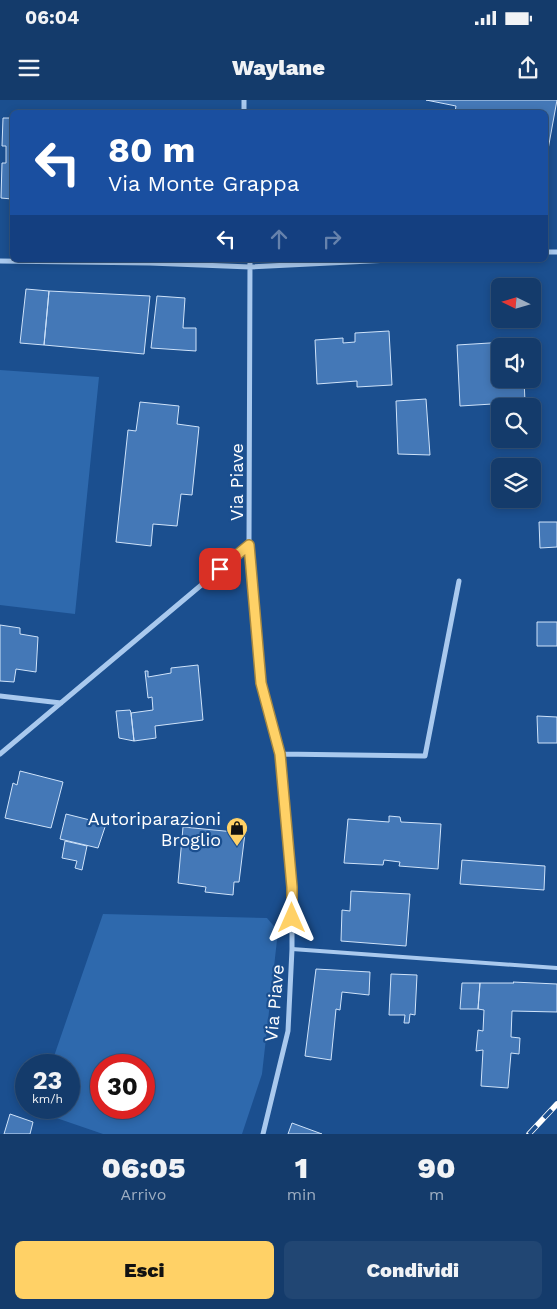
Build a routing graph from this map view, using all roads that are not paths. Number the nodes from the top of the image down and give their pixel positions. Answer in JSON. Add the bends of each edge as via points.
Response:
{"nodes":[{"id":1,"x":75,"y":262,"type":"edge"},
{"id":2,"x":250,"y":262,"type":"edge"},
{"id":3,"x":350,"y":262,"type":"edge"},
{"id":4,"x":250,"y":267,"type":"junction"},
{"id":5,"x":249,"y":545,"type":"junction"},
{"id":6,"x":459,"y":581,"type":"dead end"},
{"id":7,"x":0,"y":696,"type":"edge"},
{"id":8,"x":61,"y":703,"type":"junction"},
{"id":9,"x":0,"y":754,"type":"edge"},
{"id":10,"x":280,"y":754,"type":"junction"},
{"id":11,"x":292,"y":949,"type":"junction"},
{"id":12,"x":557,"y":968,"type":"edge"},
{"id":13,"x":263,"y":1134,"type":"edge"}],
"edges":[{"from":1,"to":4,"type":"street"},
{"from":2,"to":4,"type":"street","name":"Via Piave"},
{"from":3,"to":4,"type":"street"},
{"from":4,"to":5,"type":"street","name":"Via Piave"},
{"from":5,"to":8,"type":"street"},
{"from":5,"to":10,"type":"street","name":"Via Piave","via":[[261,683]]},
{"from":6,"to":10,"type":"street","via":[[425,756]]},
{"from":7,"to":8,"type":"street"},
{"from":8,"to":9,"type":"street"},
{"from":10,"to":11,"type":"street","name":"Via Piave","via":[[292,887]]},
{"from":11,"to":12,"type":"lane"},
{"from":11,"to":13,"type":"street","name":"Via Piave","via":[[288,1030]]}]}
